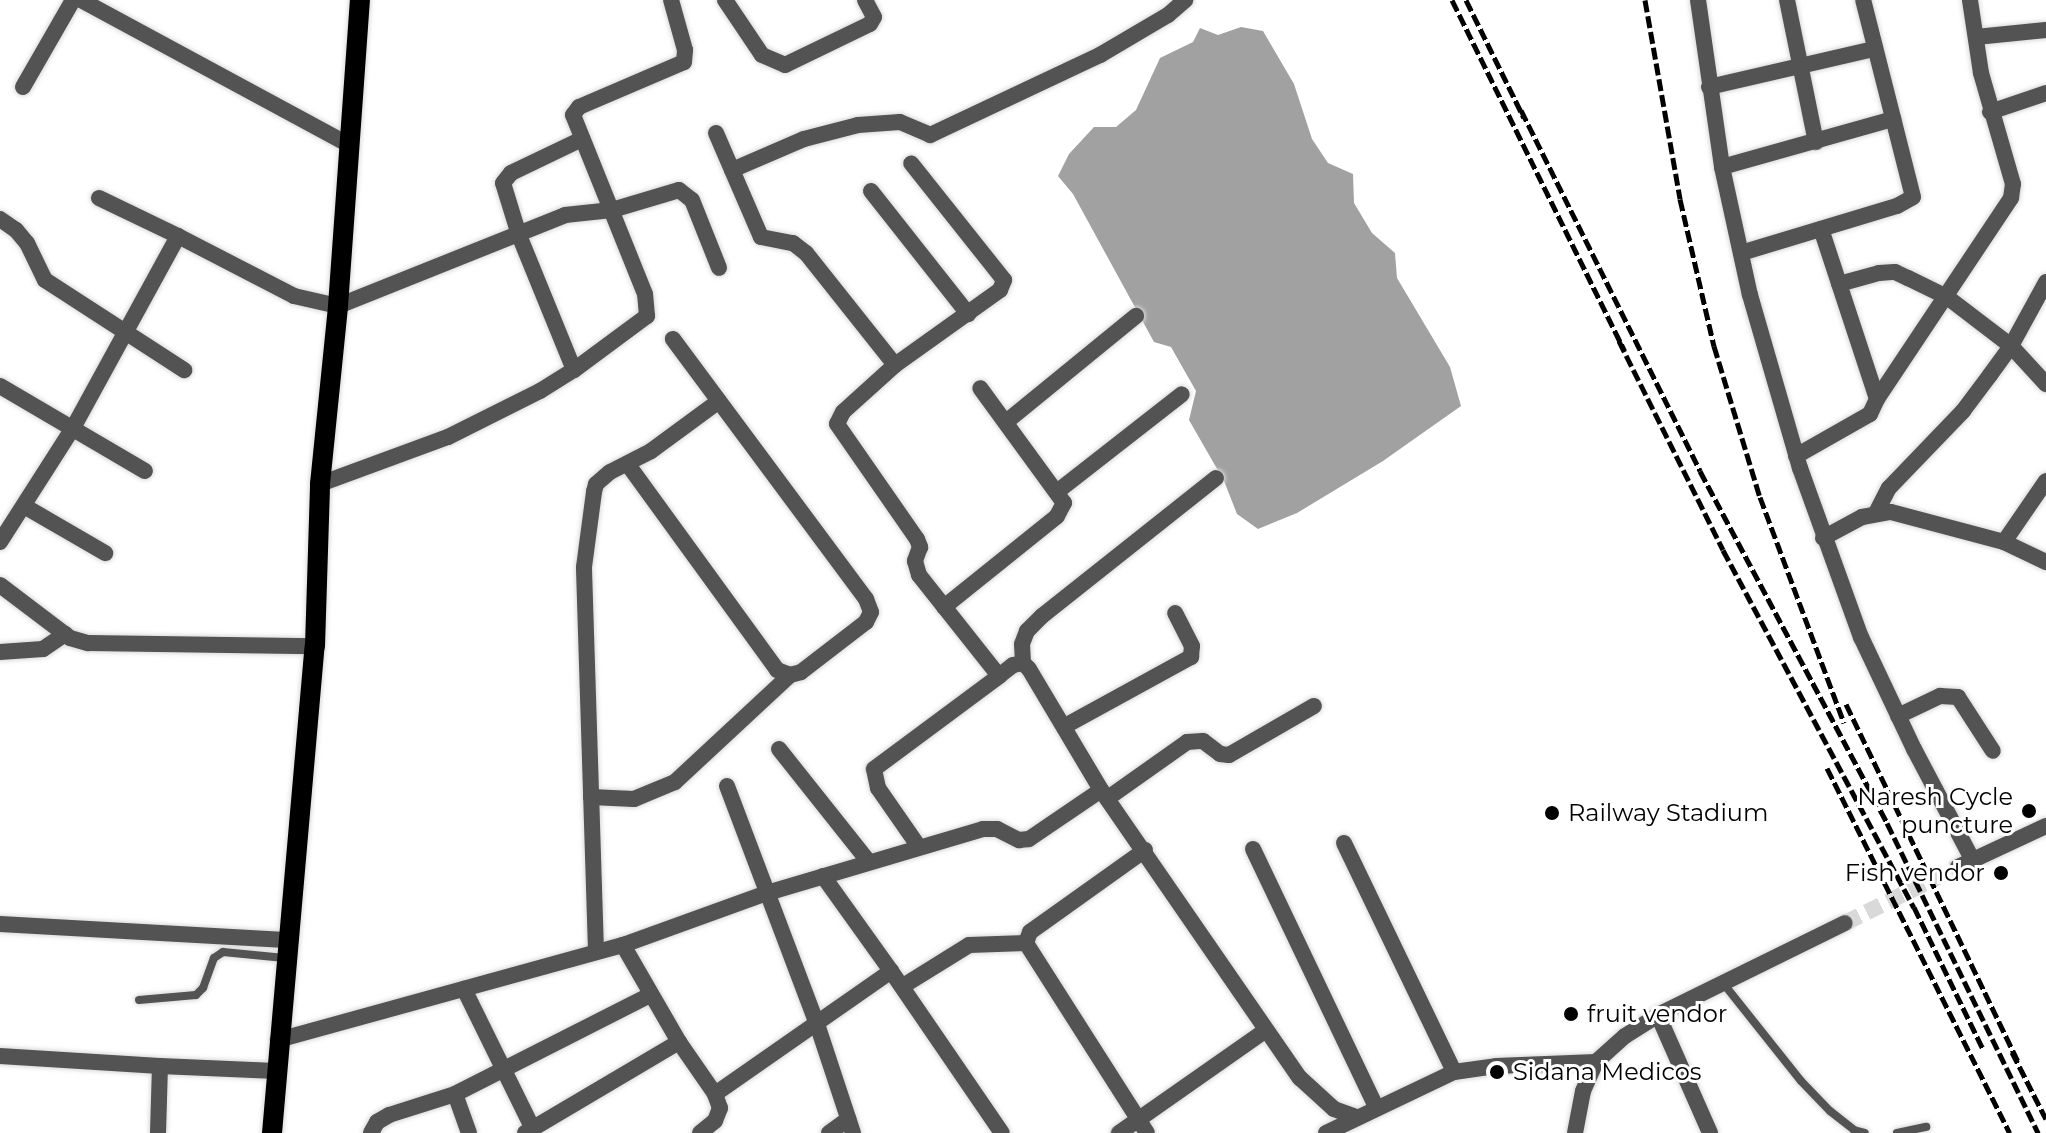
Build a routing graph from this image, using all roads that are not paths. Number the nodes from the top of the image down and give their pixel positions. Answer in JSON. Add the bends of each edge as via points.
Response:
{"nodes":[{"id":1,"x":73,"y":0,"type":"edge"},
{"id":2,"x":81,"y":0,"type":"edge"},
{"id":3,"x":360,"y":0,"type":"edge"},
{"id":4,"x":671,"y":0,"type":"edge"},
{"id":5,"x":725,"y":0,"type":"edge"},
{"id":6,"x":865,"y":0,"type":"edge"},
{"id":7,"x":1185,"y":0,"type":"edge"},
{"id":8,"x":1698,"y":0,"type":"edge"},
{"id":9,"x":1787,"y":0,"type":"edge"},
{"id":10,"x":1863,"y":0,"type":"edge"},
{"id":11,"x":1970,"y":0,"type":"edge"},
{"id":12,"x":2046,"y":30,"type":"edge"},
{"id":13,"x":1976,"y":37,"type":"junction"},
{"id":14,"x":1874,"y":49,"type":"junction"},
{"id":15,"x":1801,"y":67,"type":"junction"},
{"id":16,"x":23,"y":87,"type":"dead end"},
{"id":17,"x":1709,"y":87,"type":"junction"},
{"id":18,"x":2046,"y":93,"type":"edge"},
{"id":19,"x":1990,"y":112,"type":"junction"},
{"id":20,"x":1893,"y":119,"type":"junction"},
{"id":21,"x":716,"y":133,"type":"dead end"},
{"id":22,"x":582,"y":139,"type":"junction"},
{"id":23,"x":1816,"y":142,"type":"junction"},
{"id":24,"x":349,"y":145,"type":"junction"},
{"id":25,"x":911,"y":163,"type":"dead end"},
{"id":26,"x":1722,"y":167,"type":"junction"},
{"id":27,"x":732,"y":170,"type":"junction"},
{"id":28,"x":871,"y":191,"type":"dead end"},
{"id":29,"x":99,"y":198,"type":"dead end"},
{"id":30,"x":612,"y":210,"type":"junction"},
{"id":31,"x":0,"y":219,"type":"edge"},
{"id":32,"x":1821,"y":229,"type":"junction"},
{"id":33,"x":519,"y":235,"type":"junction"},
{"id":34,"x":178,"y":236,"type":"junction"},
{"id":35,"x":1741,"y":253,"type":"junction"},
{"id":36,"x":719,"y":268,"type":"dead end"},
{"id":37,"x":2046,"y":282,"type":"edge"},
{"id":38,"x":1839,"y":284,"type":"junction"},
{"id":39,"x":1947,"y":297,"type":"junction"},
{"id":40,"x":338,"y":306,"type":"junction"},
{"id":41,"x":968,"y":314,"type":"junction"},
{"id":42,"x":1136,"y":316,"type":"dead end"},
{"id":43,"x":123,"y":333,"type":"junction"},
{"id":44,"x":673,"y":339,"type":"dead end"},
{"id":45,"x":2011,"y":346,"type":"junction"},
{"id":46,"x":895,"y":365,"type":"junction"},
{"id":47,"x":184,"y":370,"type":"dead end"},
{"id":48,"x":574,"y":370,"type":"junction"},
{"id":49,"x":2046,"y":384,"type":"edge"},
{"id":50,"x":0,"y":386,"type":"edge"},
{"id":51,"x":980,"y":388,"type":"dead end"},
{"id":52,"x":1182,"y":394,"type":"dead end"},
{"id":53,"x":1877,"y":399,"type":"junction"},
{"id":54,"x":719,"y":401,"type":"junction"},
{"id":55,"x":1006,"y":422,"type":"junction"},
{"id":56,"x":73,"y":428,"type":"junction"},
{"id":57,"x":1796,"y":456,"type":"junction"},
{"id":58,"x":629,"y":466,"type":"junction"},
{"id":59,"x":145,"y":471,"type":"dead end"},
{"id":60,"x":1216,"y":478,"type":"dead end"},
{"id":61,"x":2046,"y":481,"type":"edge"},
{"id":62,"x":320,"y":484,"type":"junction"},
{"id":63,"x":1058,"y":491,"type":"junction"},
{"id":64,"x":24,"y":506,"type":"junction"},
{"id":65,"x":1876,"y":513,"type":"junction"},
{"id":66,"x":1823,"y":538,"type":"junction"},
{"id":67,"x":0,"y":542,"type":"edge"},
{"id":68,"x":2004,"y":542,"type":"junction"},
{"id":69,"x":105,"y":553,"type":"dead end"},
{"id":70,"x":2046,"y":562,"type":"edge"},
{"id":71,"x":0,"y":585,"type":"edge"},
{"id":72,"x":944,"y":607,"type":"junction"},
{"id":73,"x":1175,"y":613,"type":"dead end"},
{"id":74,"x":65,"y":634,"type":"junction"},
{"id":75,"x":315,"y":646,"type":"junction"},
{"id":76,"x":0,"y":652,"type":"edge"},
{"id":77,"x":1023,"y":663,"type":"junction"},
{"id":78,"x":790,"y":675,"type":"junction"},
{"id":79,"x":999,"y":676,"type":"junction"},
{"id":80,"x":1314,"y":706,"type":"dead end"},
{"id":81,"x":1898,"y":716,"type":"junction"},
{"id":82,"x":1065,"y":726,"type":"junction"},
{"id":83,"x":779,"y":749,"type":"dead end"},
{"id":84,"x":1993,"y":751,"type":"dead end"},
{"id":85,"x":727,"y":786,"type":"dead end"},
{"id":86,"x":1105,"y":794,"type":"junction"},
{"id":87,"x":591,"y":797,"type":"junction"},
{"id":88,"x":2046,"y":826,"type":"edge"},
{"id":89,"x":1344,"y":843,"type":"dead end"},
{"id":90,"x":919,"y":847,"type":"junction"},
{"id":91,"x":1253,"y":849,"type":"dead end"},
{"id":92,"x":1145,"y":850,"type":"junction"},
{"id":93,"x":869,"y":862,"type":"junction"},
{"id":94,"x":823,"y":876,"type":"junction"},
{"id":95,"x":767,"y":893,"type":"junction"},
{"id":96,"x":1845,"y":923,"type":"tunnel mouth"},
{"id":97,"x":0,"y":924,"type":"edge"},
{"id":98,"x":1026,"y":943,"type":"junction"},
{"id":99,"x":623,"y":945,"type":"junction"},
{"id":100,"x":286,"y":949,"type":"junction"},
{"id":101,"x":596,"y":951,"type":"junction"},
{"id":102,"x":891,"y":971,"type":"junction"},
{"id":103,"x":1723,"y":983,"type":"junction"},
{"id":104,"x":903,"y":986,"type":"junction"},
{"id":105,"x":464,"y":989,"type":"junction"},
{"id":106,"x":650,"y":995,"type":"junction"},
{"id":107,"x":139,"y":1000,"type":"dead end"},
{"id":108,"x":1658,"y":1015,"type":"junction"},
{"id":109,"x":817,"y":1024,"type":"junction"},
{"id":110,"x":1266,"y":1030,"type":"junction"},
{"id":111,"x":278,"y":1040,"type":"junction"},
{"id":112,"x":679,"y":1042,"type":"junction"},
{"id":113,"x":0,"y":1056,"type":"edge"},
{"id":114,"x":1596,"y":1062,"type":"junction"},
{"id":115,"x":160,"y":1066,"type":"junction"},
{"id":116,"x":502,"y":1070,"type":"junction"},
{"id":117,"x":276,"y":1071,"type":"junction"},
{"id":118,"x":1454,"y":1072,"type":"junction"},
{"id":119,"x":455,"y":1094,"type":"junction"},
{"id":120,"x":715,"y":1094,"type":"junction"},
{"id":121,"x":1376,"y":1107,"type":"junction"},
{"id":122,"x":1356,"y":1117,"type":"junction"},
{"id":123,"x":850,"y":1126,"type":"edge"},
{"id":124,"x":1143,"y":1127,"type":"edge"},
{"id":125,"x":1926,"y":1127,"type":"dead end"},
{"id":126,"x":529,"y":1131,"type":"edge"},
{"id":127,"x":158,"y":1133,"type":"edge"},
{"id":128,"x":272,"y":1133,"type":"edge"},
{"id":129,"x":371,"y":1133,"type":"edge"},
{"id":130,"x":469,"y":1133,"type":"edge"},
{"id":131,"x":700,"y":1133,"type":"edge"},
{"id":132,"x":829,"y":1133,"type":"edge"},
{"id":133,"x":1002,"y":1133,"type":"edge"},
{"id":134,"x":1119,"y":1133,"type":"edge"},
{"id":135,"x":1326,"y":1133,"type":"edge"},
{"id":136,"x":1575,"y":1133,"type":"edge"},
{"id":137,"x":1710,"y":1133,"type":"edge"},
{"id":138,"x":1865,"y":1133,"type":"edge"},
{"id":139,"x":1897,"y":1133,"type":"edge"}],
"edges":[{"from":1,"to":16,"type":"street"},
{"from":2,"to":24,"type":"street"},
{"from":3,"to":24,"type":"main road"},
{"from":4,"to":22,"type":"street","via":[[684,62],[575,110]]},
{"from":5,"to":6,"type":"street","via":[[762,55],[785,65],[870,24],[874,17]]},
{"from":7,"to":27,"type":"street","via":[[1100,55],[930,135],[900,122],[858,125],[804,139]]},
{"from":8,"to":17,"type":"street"},
{"from":9,"to":15,"type":"street"},
{"from":10,"to":14,"type":"street"},
{"from":11,"to":13,"type":"street"},
{"from":12,"to":13,"type":"street"},
{"from":13,"to":19,"type":"street"},
{"from":14,"to":15,"type":"street"},
{"from":14,"to":20,"type":"street"},
{"from":15,"to":17,"type":"street"},
{"from":15,"to":23,"type":"street"},
{"from":17,"to":26,"type":"street"},
{"from":18,"to":19,"type":"street"},
{"from":19,"to":39,"type":"street","via":[[2013,184],[2011,198]]},
{"from":20,"to":23,"type":"street"},
{"from":20,"to":32,"type":"street","via":[[1913,197]]},
{"from":21,"to":27,"type":"street"},
{"from":22,"to":30,"type":"street"},
{"from":22,"to":33,"type":"street","via":[[504,179]]},
{"from":23,"to":26,"type":"street"},
{"from":24,"to":40,"type":"main road"},
{"from":25,"to":41,"type":"street","via":[[1004,280],[1000,290]]},
{"from":26,"to":35,"type":"street"},
{"from":27,"to":46,"type":"street","via":[[761,237],[793,243],[806,253]]},
{"from":28,"to":41,"type":"street"},
{"from":29,"to":34,"type":"street"},
{"from":30,"to":33,"type":"street","via":[[565,215]]},
{"from":30,"to":36,"type":"street","via":[[685,192]]},
{"from":30,"to":48,"type":"street","via":[[649,310],[641,323]]},
{"from":31,"to":43,"type":"street","via":[[27,243],[45,280]]},
{"from":32,"to":35,"type":"street"},
{"from":32,"to":38,"type":"street"},
{"from":33,"to":40,"type":"street"},
{"from":33,"to":48,"type":"street"},
{"from":34,"to":40,"type":"street","via":[[294,296]]},
{"from":34,"to":43,"type":"street"},
{"from":35,"to":57,"type":"street"},
{"from":37,"to":45,"type":"street"},
{"from":38,"to":39,"type":"street","via":[[1895,272]]},
{"from":38,"to":53,"type":"street"},
{"from":39,"to":45,"type":"street"},
{"from":39,"to":53,"type":"street"},
{"from":40,"to":62,"type":"main road"},
{"from":41,"to":46,"type":"street"},
{"from":42,"to":55,"type":"street"},
{"from":43,"to":47,"type":"street"},
{"from":43,"to":56,"type":"street"},
{"from":44,"to":54,"type":"street"},
{"from":45,"to":49,"type":"street"},
{"from":45,"to":65,"type":"street","via":[[1963,411],[1889,488]]},
{"from":46,"to":72,"type":"street","via":[[843,412],[838,427],[917,539],[915,568]]},
{"from":48,"to":62,"type":"street","via":[[448,437]]},
{"from":50,"to":56,"type":"street"},
{"from":51,"to":55,"type":"street"},
{"from":52,"to":63,"type":"street"},
{"from":53,"to":57,"type":"street","via":[[1870,414]]},
{"from":54,"to":58,"type":"street"},
{"from":54,"to":78,"type":"street","via":[[871,612],[866,622]]},
{"from":55,"to":63,"type":"street"},
{"from":56,"to":59,"type":"street"},
{"from":56,"to":64,"type":"street"},
{"from":57,"to":66,"type":"street"},
{"from":58,"to":78,"type":"street","via":[[777,670]]},
{"from":58,"to":87,"type":"street","via":[[596,484],[584,567]]},
{"from":60,"to":77,"type":"street","via":[[1042,616],[1027,631]]},
{"from":61,"to":68,"type":"street"},
{"from":62,"to":75,"type":"main road"},
{"from":63,"to":72,"type":"street","via":[[1064,503],[1057,516]]},
{"from":64,"to":67,"type":"street"},
{"from":64,"to":69,"type":"street"},
{"from":65,"to":66,"type":"street"},
{"from":65,"to":68,"type":"street","via":[[1891,512]]},
{"from":66,"to":81,"type":"street"},
{"from":68,"to":70,"type":"street"},
{"from":71,"to":74,"type":"street"},
{"from":72,"to":79,"type":"street"},
{"from":73,"to":82,"type":"street","via":[[1192,646],[1191,657]]},
{"from":74,"to":75,"type":"street","via":[[88,643]]},
{"from":74,"to":76,"type":"street","via":[[43,649]]},
{"from":75,"to":100,"type":"main road"},
{"from":77,"to":79,"type":"street"},
{"from":77,"to":82,"type":"street"},
{"from":78,"to":87,"type":"street","via":[[675,782],[634,799]]},
{"from":79,"to":90,"type":"street","via":[[874,769],[878,788]]},
{"from":80,"to":86,"type":"street","via":[[1229,755],[1203,741],[1187,742]]},
{"from":81,"to":84,"type":"street","via":[[1940,696],[1958,697]]},
{"from":81,"to":88,"type":"street","via":[[1966,864]]},
{"from":82,"to":86,"type":"street"},
{"from":83,"to":93,"type":"street"},
{"from":85,"to":95,"type":"street"},
{"from":86,"to":90,"type":"street","via":[[1029,839],[983,829]]},
{"from":86,"to":92,"type":"street"},
{"from":87,"to":101,"type":"street"},
{"from":89,"to":118,"type":"street"},
{"from":90,"to":93,"type":"street"},
{"from":91,"to":121,"type":"street"},
{"from":92,"to":98,"type":"street","via":[[1030,932]]},
{"from":92,"to":110,"type":"street"},
{"from":93,"to":94,"type":"street"},
{"from":94,"to":95,"type":"street"},
{"from":94,"to":102,"type":"street"},
{"from":95,"to":99,"type":"street"},
{"from":95,"to":109,"type":"street"},
{"from":96,"to":103,"type":"street"},
{"from":97,"to":100,"type":"street"},
{"from":98,"to":104,"type":"street","via":[[969,945]]},
{"from":98,"to":124,"type":"street"},
{"from":99,"to":101,"type":"street"},
{"from":99,"to":106,"type":"street"},
{"from":100,"to":107,"type":"lane","via":[[223,952],[214,958],[196,995]]},
{"from":100,"to":111,"type":"main road"},
{"from":101,"to":105,"type":"street"},
{"from":102,"to":104,"type":"street"},
{"from":102,"to":109,"type":"street"},
{"from":103,"to":108,"type":"street"},
{"from":103,"to":138,"type":"lane","via":[[1801,1081],[1830,1111]]},
{"from":104,"to":133,"type":"street"},
{"from":105,"to":111,"type":"street"},
{"from":105,"to":116,"type":"street"},
{"from":106,"to":112,"type":"street"},
{"from":106,"to":116,"type":"street"},
{"from":108,"to":114,"type":"street"},
{"from":108,"to":137,"type":"street"},
{"from":109,"to":120,"type":"street"},
{"from":109,"to":123,"type":"street"},
{"from":110,"to":122,"type":"street","via":[[1318,1097]]},
{"from":110,"to":124,"type":"street"},
{"from":111,"to":117,"type":"main road"},
{"from":112,"to":120,"type":"street"},
{"from":112,"to":126,"type":"street"},
{"from":113,"to":115,"type":"street"},
{"from":114,"to":118,"type":"street"},
{"from":114,"to":136,"type":"street","via":[[1583,1091]]},
{"from":115,"to":117,"type":"street"},
{"from":115,"to":127,"type":"street"},
{"from":116,"to":119,"type":"street"},
{"from":116,"to":126,"type":"street"},
{"from":117,"to":128,"type":"main road"},
{"from":118,"to":121,"type":"street"},
{"from":119,"to":129,"type":"street","via":[[389,1115]]},
{"from":119,"to":130,"type":"street"},
{"from":120,"to":131,"type":"street","via":[[720,1108],[715,1121]]},
{"from":121,"to":122,"type":"street"},
{"from":122,"to":135,"type":"street"},
{"from":123,"to":132,"type":"street"},
{"from":124,"to":134,"type":"street"},
{"from":125,"to":139,"type":"lane"}]}
